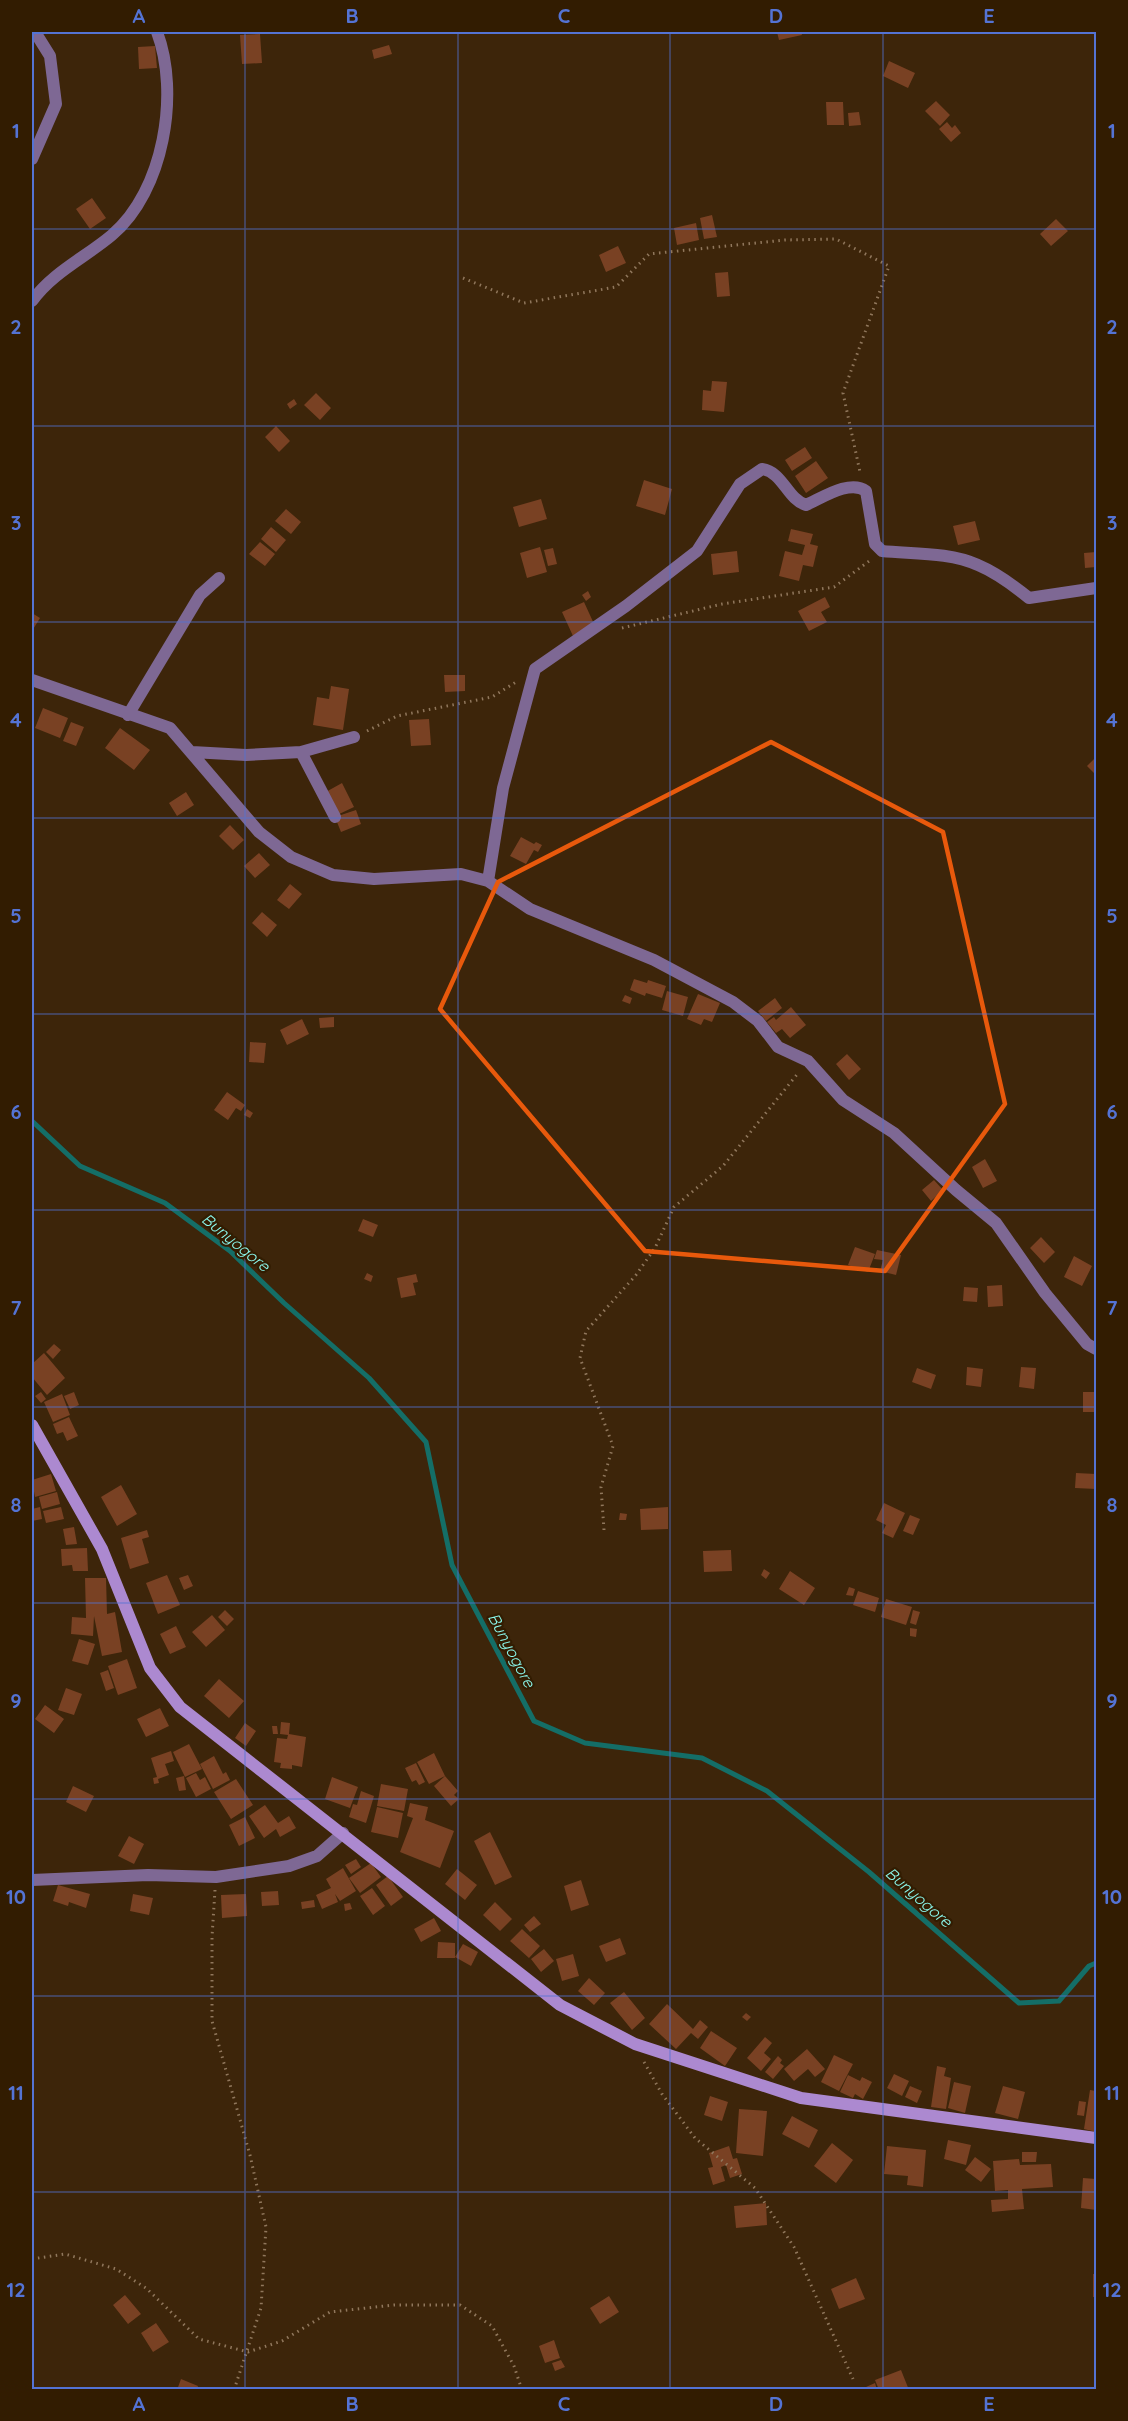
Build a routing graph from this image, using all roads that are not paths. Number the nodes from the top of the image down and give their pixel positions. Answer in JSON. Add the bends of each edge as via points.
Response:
{"nodes":[{"id":1,"x":35,"y":32,"type":"edge"},
{"id":2,"x":157,"y":32,"type":"edge"},
{"id":3,"x":32,"y":159,"type":"edge"},
{"id":4,"x":32,"y":301,"type":"edge"},
{"id":5,"x":219,"y":578,"type":"dead end"},
{"id":6,"x":1096,"y":588,"type":"edge"},
{"id":7,"x":32,"y":680,"type":"edge"},
{"id":8,"x":128,"y":715,"type":"junction"},
{"id":9,"x":354,"y":737,"type":"road end"},
{"id":10,"x":192,"y":752,"type":"junction"},
{"id":11,"x":301,"y":752,"type":"junction"},
{"id":12,"x":336,"y":817,"type":"dead end"},
{"id":13,"x":488,"y":881,"type":"junction"},
{"id":14,"x":1096,"y":1349,"type":"edge"},
{"id":15,"x":32,"y":1425,"type":"edge"},
{"id":16,"x":343,"y":1833,"type":"junction"},
{"id":17,"x":32,"y":1880,"type":"edge"},
{"id":18,"x":1096,"y":2138,"type":"edge"}],
"edges":[{"from":1,"to":3,"type":"street","via":[[50,56],[56,104]]},
{"from":2,"to":4,"type":"street","via":[[164,50],[166,118],[150,181],[124,224],[59,272]]},
{"from":5,"to":8,"type":"street","via":[[200,595]]},
{"from":6,"to":13,"type":"street","via":[[1029,598],[977,564],[942,556],[882,551],[875,544],[866,491],[845,488],[806,505],[769,470],[762,469],[740,484],[697,551],[536,669],[503,788]]},
{"from":7,"to":8,"type":"street"},
{"from":8,"to":10,"type":"street","via":[[170,728]]},
{"from":9,"to":11,"type":"street"},
{"from":10,"to":11,"type":"street"},
{"from":10,"to":13,"type":"street","via":[[259,832],[291,857],[333,874],[374,879],[461,874]]},
{"from":11,"to":12,"type":"street"},
{"from":13,"to":14,"type":"street","via":[[530,909],[654,960],[724,996],[758,1021],[778,1047],[807,1061],[843,1100],[894,1133],[996,1223],[1045,1293],[1087,1344]]},
{"from":15,"to":16,"type":"main road","via":[[102,1549],[150,1668],[180,1707]]},
{"from":16,"to":17,"type":"street","via":[[317,1856],[289,1866],[216,1876]]},
{"from":16,"to":18,"type":"main road","via":[[560,2005],[635,2044],[801,2098]]}]}
